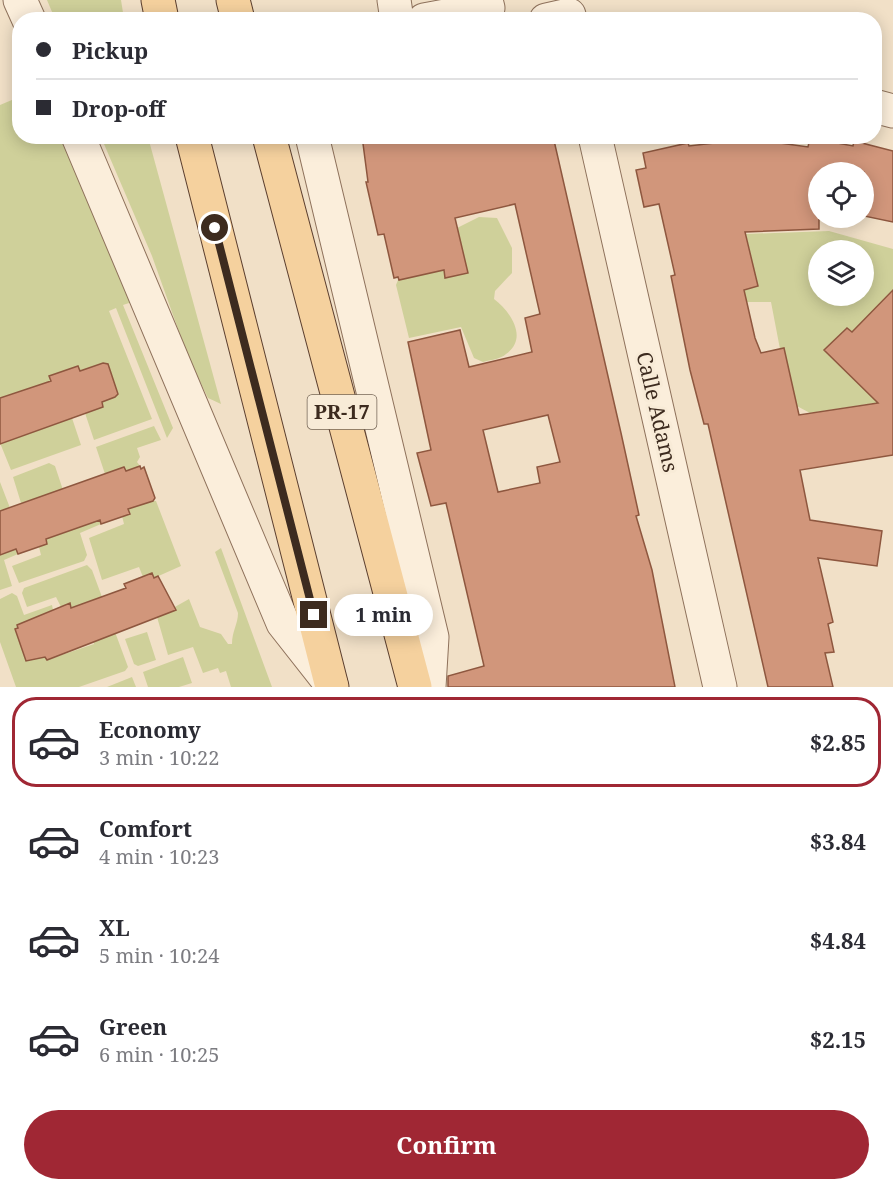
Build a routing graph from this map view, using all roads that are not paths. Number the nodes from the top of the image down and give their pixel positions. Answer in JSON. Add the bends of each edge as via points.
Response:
{"nodes":[{"id":1,"x":486,"y":0,"type":"edge"},
{"id":2,"x":467,"y":12,"type":"edge"},
{"id":3,"x":81,"y":144,"type":"edge"},
{"id":4,"x":194,"y":144,"type":"edge"},
{"id":5,"x":271,"y":144,"type":"edge"},
{"id":6,"x":314,"y":144,"type":"edge"},
{"id":7,"x":597,"y":144,"type":"edge"},
{"id":8,"x":331,"y":685,"type":"edge"},
{"id":9,"x":415,"y":687,"type":"edge"},
{"id":10,"x":429,"y":687,"type":"edge"},
{"id":11,"x":720,"y":687,"type":"edge"}],
"edges":[{"from":1,"to":2,"type":"street","via":[[488,8]]},
{"from":3,"to":8,"type":"street","via":[[283,623]]},
{"from":4,"to":8,"type":"main road"},
{"from":5,"to":9,"type":"main road","number":"PR-17"},
{"from":6,"to":10,"type":"street","via":[[432,637]]},
{"from":7,"to":11,"type":"street","name":"Calle Adams"}]}
